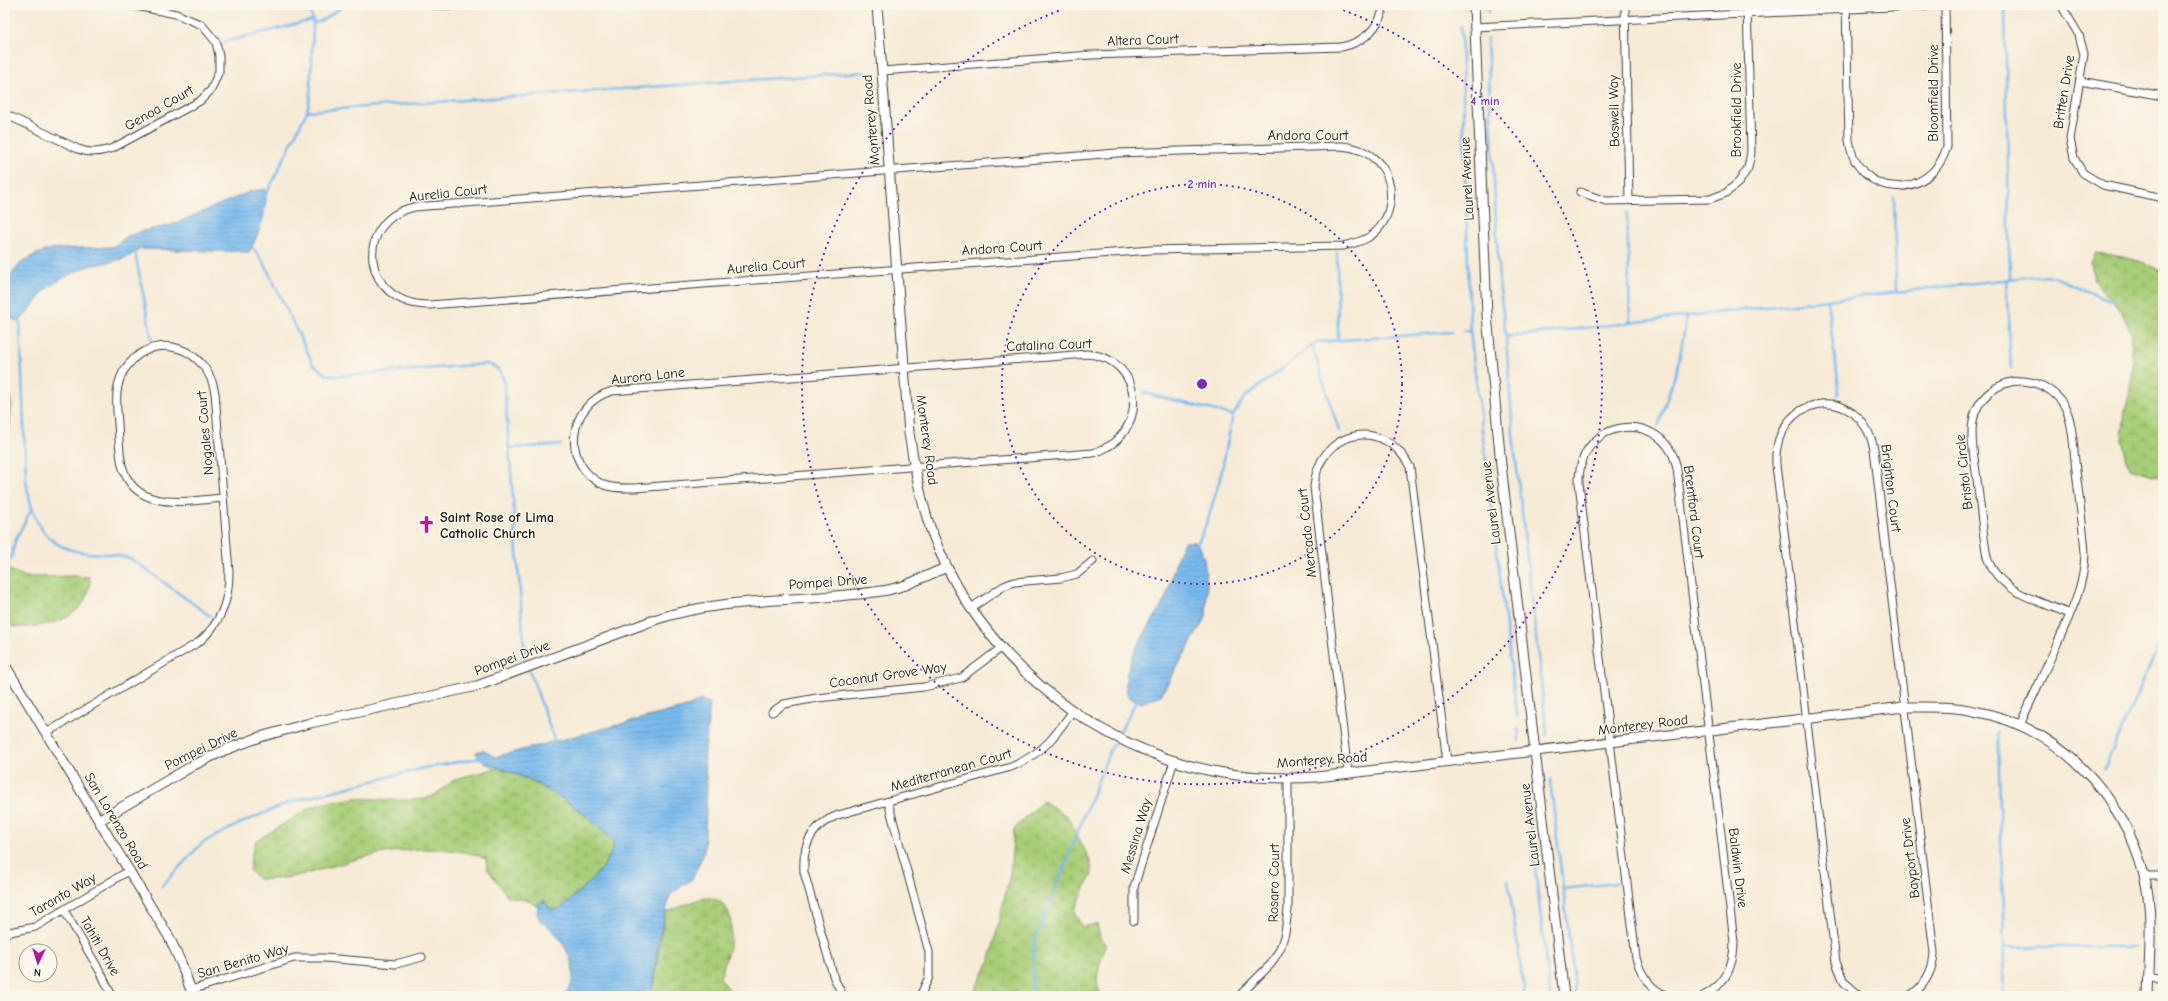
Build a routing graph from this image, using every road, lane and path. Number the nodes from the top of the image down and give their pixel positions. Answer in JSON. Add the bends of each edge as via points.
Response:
{"nodes":[{"id":1,"x":131,"y":5,"type":"edge"},
{"id":2,"x":431,"y":5,"type":"edge"},
{"id":3,"x":456,"y":5,"type":"edge"},
{"id":4,"x":877,"y":5,"type":"edge"},
{"id":5,"x":1384,"y":5,"type":"edge"},
{"id":6,"x":1474,"y":5,"type":"edge"},
{"id":7,"x":1625,"y":5,"type":"edge"},
{"id":8,"x":1747,"y":5,"type":"edge"},
{"id":9,"x":1932,"y":5,"type":"edge"},
{"id":10,"x":1945,"y":5,"type":"edge"},
{"id":11,"x":2061,"y":5,"type":"edge"},
{"id":12,"x":1846,"y":7,"type":"edge"},
{"id":13,"x":1748,"y":14,"type":"junction"},
{"id":14,"x":1625,"y":21,"type":"junction"},
{"id":15,"x":1474,"y":27,"type":"junction"},
{"id":16,"x":882,"y":71,"type":"junction"},
{"id":17,"x":2080,"y":81,"type":"junction"},
{"id":18,"x":2163,"y":96,"type":"edge"},
{"id":19,"x":5,"y":114,"type":"edge"},
{"id":20,"x":890,"y":170,"type":"junction"},
{"id":21,"x":1580,"y":192,"type":"dead end"},
{"id":22,"x":2163,"y":198,"type":"edge"},
{"id":23,"x":1629,"y":200,"type":"junction"},
{"id":24,"x":897,"y":268,"type":"junction"},
{"id":25,"x":904,"y":367,"type":"junction"},
{"id":26,"x":914,"y":466,"type":"junction"},
{"id":27,"x":223,"y":498,"type":"junction"},
{"id":28,"x":1093,"y":561,"type":"dead end"},
{"id":29,"x":947,"y":567,"type":"junction"},
{"id":30,"x":971,"y":608,"type":"junction"},
{"id":31,"x":2070,"y":614,"type":"junction"},
{"id":32,"x":1001,"y":648,"type":"junction"},
{"id":33,"x":5,"y":665,"type":"edge"},
{"id":34,"x":1904,"y":708,"type":"junction"},
{"id":35,"x":772,"y":712,"type":"dead end"},
{"id":36,"x":1072,"y":712,"type":"junction"},
{"id":37,"x":1806,"y":720,"type":"junction"},
{"id":38,"x":2020,"y":725,"type":"junction"},
{"id":39,"x":1708,"y":731,"type":"junction"},
{"id":40,"x":46,"y":733,"type":"junction"},
{"id":41,"x":1610,"y":743,"type":"junction"},
{"id":42,"x":1536,"y":752,"type":"junction"},
{"id":43,"x":1174,"y":761,"type":"junction"},
{"id":44,"x":1447,"y":762,"type":"junction"},
{"id":45,"x":1348,"y":773,"type":"junction"},
{"id":46,"x":1288,"y":778,"type":"junction"},
{"id":47,"x":888,"y":802,"type":"junction"},
{"id":48,"x":100,"y":820,"type":"junction"},
{"id":49,"x":130,"y":870,"type":"junction"},
{"id":50,"x":2144,"y":876,"type":"junction"},
{"id":51,"x":2163,"y":876,"type":"edge"},
{"id":52,"x":64,"y":910,"type":"junction"},
{"id":53,"x":1134,"y":921,"type":"dead end"},
{"id":54,"x":5,"y":933,"type":"edge"},
{"id":55,"x":422,"y":956,"type":"dead end"},
{"id":56,"x":2149,"y":978,"type":"junction"},
{"id":57,"x":2163,"y":979,"type":"edge"},
{"id":58,"x":192,"y":993,"type":"edge"},
{"id":59,"x":112,"y":996,"type":"edge"},
{"id":60,"x":843,"y":996,"type":"edge"},
{"id":61,"x":920,"y":996,"type":"edge"},
{"id":62,"x":1239,"y":996,"type":"edge"},
{"id":63,"x":1564,"y":996,"type":"edge"},
{"id":64,"x":1667,"y":996,"type":"edge"},
{"id":65,"x":1703,"y":996,"type":"edge"},
{"id":66,"x":1860,"y":996,"type":"edge"},
{"id":67,"x":1909,"y":996,"type":"edge"},
{"id":68,"x":2148,"y":996,"type":"edge"}],
"edges":[{"from":1,"to":19,"type":"street","name":"Genoa Court","via":[[186,17],[208,30],[218,49],[220,64],[214,83],[203,98],[113,148],[100,152],[78,149]]},
{"from":2,"to":3,"type":"street"},
{"from":4,"to":16,"type":"street","name":"Monterey Road"},
{"from":5,"to":16,"type":"street","name":"Altera Court","via":[[1382,15],[1372,31],[1357,42],[1341,47],[1091,55]]},
{"from":6,"to":15,"type":"street","name":"Laurel Avenue"},
{"from":7,"to":14,"type":"street","name":"Boswell Way"},
{"from":8,"to":13,"type":"street","name":"Brookfield Drive"},
{"from":9,"to":12,"type":"street"},
{"from":10,"to":12,"type":"street","name":"Bloomfield Drive","via":[[1947,147],[1934,173],[1924,181],[1906,187],[1889,186],[1868,177],[1858,166],[1852,152],[1849,140]]},
{"from":11,"to":17,"type":"street","name":"Britten Drive","via":[[2079,35],[2084,54]]},
{"from":12,"to":13,"type":"street"},
{"from":13,"to":14,"type":"street"},
{"from":13,"to":23,"type":"street","name":"Brookfield Drive","via":[[1751,152],[1744,175],[1726,193],[1710,199]]},
{"from":14,"to":15,"type":"street"},
{"from":14,"to":23,"type":"street","name":"Boswell Way"},
{"from":15,"to":42,"type":"street","name":"Laurel Avenue","via":[[1487,314],[1501,464]]},
{"from":16,"to":20,"type":"street","name":"Monterey Road"},
{"from":17,"to":18,"type":"street"},
{"from":17,"to":22,"type":"street","name":"Britten Drive","via":[[2070,139],[2074,158],[2083,173],[2103,185]]},
{"from":20,"to":24,"type":"street","name":"Monterey Road"},
{"from":20,"to":24,"type":"street","name":"Andora Court","via":[[1117,153],[1341,146],[1362,151],[1376,161],[1385,173],[1390,192],[1388,212],[1379,228],[1365,239],[1343,246],[1151,250]]},
{"from":20,"to":24,"type":"street","name":"Aurelia Court","via":[[414,207],[394,215],[385,224],[375,242],[373,262],[377,276],[388,291],[400,300],[418,305]]},
{"from":21,"to":23,"type":"street","name":"Brookfield Drive","via":[[1606,201]]},
{"from":24,"to":25,"type":"street","name":"Monterey Road"},
{"from":25,"to":26,"type":"street","name":"Monterey Road"},
{"from":25,"to":26,"type":"street","name":"Catalina Court","via":[[1093,355],[1107,359],[1119,368],[1128,380],[1134,397],[1132,416],[1126,432],[1100,451]]},
{"from":25,"to":26,"type":"street","name":"Aurora Lane","via":[[612,391],[597,397],[583,410],[577,423],[574,440],[576,453],[587,473],[606,486],[622,488]]},
{"from":26,"to":29,"type":"street","name":"Monterey Road","via":[[932,530]]},
{"from":27,"to":27,"type":"street","name":"Nogales Court","via":[[215,393],[208,371],[192,354],[177,348],[161,347],[140,354],[127,365],[120,377],[117,391],[121,459],[126,476],[142,493],[160,501]]},
{"from":27,"to":40,"type":"street","name":"Nogales Court","via":[[229,584],[225,606],[211,630],[191,647]]},
{"from":28,"to":30,"type":"street","via":[[1077,574],[1061,578],[1022,580],[1009,584]]},
{"from":29,"to":30,"type":"street","name":"Monterey Road"},
{"from":29,"to":48,"type":"street","name":"Pompei Drive","via":[[906,585],[879,592],[736,603],[682,611],[465,689],[310,723],[260,737],[194,765]]},
{"from":30,"to":32,"type":"street","name":"Monterey Road"},
{"from":31,"to":31,"type":"street","name":"Bristol Circle","via":[[2082,584],[2085,554],[2069,419],[2065,408],[2052,392],[2035,383],[2008,382],[1986,396],[1973,420],[1973,442],[1987,557],[1992,569],[2004,584]]},
{"from":31,"to":38,"type":"street","name":"Bristol Circle"},
{"from":32,"to":35,"type":"street","name":"Coconut Grove Way","via":[[961,678],[924,687],[817,698],[784,704]]},
{"from":32,"to":36,"type":"street","name":"Monterey Road","via":[[1026,674]]},
{"from":33,"to":40,"type":"street","name":"San Lorenzo Road"},
{"from":34,"to":37,"type":"street","name":"Monterey Road"},
{"from":34,"to":37,"type":"street","name":"Brighton Court","via":[[1872,439],[1862,421],[1848,409],[1814,405],[1790,418],[1779,435],[1775,455]]},
{"from":34,"to":38,"type":"street","name":"Monterey Road","via":[[1934,707],[1975,711]]},
{"from":34,"to":67,"type":"street","name":"Bayport Drive","via":[[1934,953],[1928,977],[1919,989]]},
{"from":36,"to":43,"type":"street","name":"Monterey Road","via":[[1123,741]]},
{"from":36,"to":47,"type":"street","name":"Mediterranean Court","via":[[1051,741],[1030,759],[1012,767]]},
{"from":37,"to":39,"type":"street","name":"Monterey Road"},
{"from":37,"to":66,"type":"street","via":[[1836,962],[1844,982]]},
{"from":38,"to":50,"type":"street","name":"Monterey Road","via":[[2066,754],[2088,773],[2108,797],[2125,823]]},
{"from":39,"to":41,"type":"street","name":"Monterey Road"},
{"from":39,"to":41,"type":"street","name":"Brentford Court","via":[[1674,458],[1668,447],[1655,435],[1634,428],[1623,428],[1602,434],[1592,442],[1584,453],[1579,476]]},
{"from":39,"to":65,"type":"street","name":"Baldwin Drive","via":[[1734,951],[1731,967],[1723,981]]},
{"from":40,"to":48,"type":"street","name":"San Lorenzo Road"},
{"from":41,"to":42,"type":"street","name":"Monterey Road"},
{"from":41,"to":64,"type":"street","via":[[1636,958],[1643,976],[1654,988]]},
{"from":42,"to":44,"type":"street","name":"Monterey Road"},
{"from":42,"to":63,"type":"street","name":"Laurel Avenue"},
{"from":43,"to":46,"type":"street","name":"Monterey Road","via":[[1238,775]]},
{"from":43,"to":53,"type":"street","name":"Messina Way","via":[[1134,887]]},
{"from":44,"to":45,"type":"street","name":"Monterey Road"},
{"from":44,"to":45,"type":"street","name":"Mercado Court","via":[[1410,467],[1396,446],[1376,436],[1360,435],[1341,440],[1326,454],[1317,471],[1314,487]]},
{"from":45,"to":46,"type":"street","name":"Monterey Road"},
{"from":46,"to":62,"type":"street","name":"Rosaro Court","via":[[1286,930],[1280,949],[1271,964]]},
{"from":47,"to":60,"type":"street","name":"Mediterranean Court","via":[[829,819],[818,826],[807,841],[804,872],[834,978]]},
{"from":47,"to":61,"type":"street","name":"Mediterranean Court","via":[[929,952],[929,977]]},
{"from":48,"to":49,"type":"street","name":"San Lorenzo Road"},
{"from":49,"to":52,"type":"street","name":"Taranto Way"},
{"from":49,"to":58,"type":"street","name":"San Lorenzo Road","via":[[169,937]]},
{"from":50,"to":51,"type":"street"},
{"from":50,"to":56,"type":"street","name":"Monterey Road","via":[[2149,919]]},
{"from":52,"to":54,"type":"street","name":"Taranto Way","via":[[35,926]]},
{"from":52,"to":59,"type":"street","name":"Tahiti Drive","via":[[101,972]]},
{"from":55,"to":58,"type":"street","name":"San Benito Way","via":[[396,964],[294,958]]},
{"from":56,"to":57,"type":"street"},
{"from":56,"to":68,"type":"street","name":"Monterey Road"}]}
